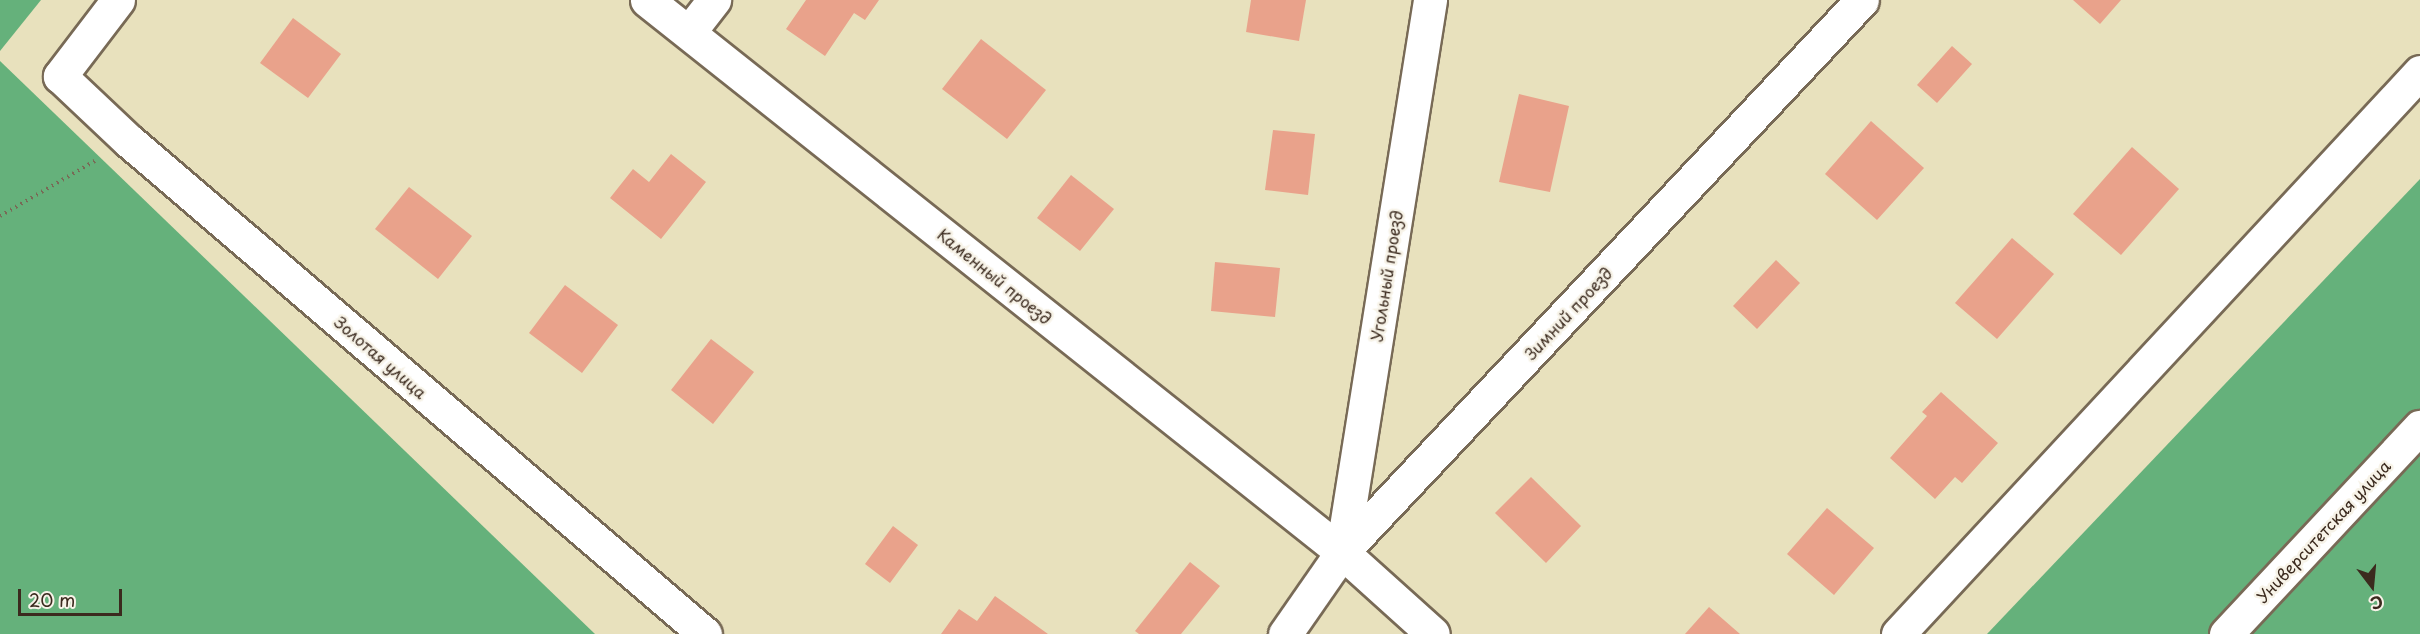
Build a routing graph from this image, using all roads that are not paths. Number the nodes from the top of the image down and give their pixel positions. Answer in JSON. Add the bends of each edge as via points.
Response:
{"nodes":[{"id":1,"x":118,"y":0,"type":"edge"},
{"id":2,"x":646,"y":0,"type":"edge"},
{"id":3,"x":714,"y":0,"type":"edge"},
{"id":4,"x":1430,"y":0,"type":"edge"},
{"id":5,"x":1862,"y":0,"type":"edge"},
{"id":6,"x":689,"y":32,"type":"junction"},
{"id":7,"x":2420,"y":72,"type":"edge"},
{"id":8,"x":2420,"y":427,"type":"edge"},
{"id":9,"x":1342,"y":552,"type":"junction"},
{"id":10,"x":705,"y":634,"type":"edge"},
{"id":11,"x":1285,"y":634,"type":"edge"},
{"id":12,"x":1433,"y":634,"type":"edge"},
{"id":13,"x":1898,"y":634,"type":"edge"},
{"id":14,"x":2226,"y":634,"type":"edge"}],
"edges":[{"from":1,"to":10,"type":"street","name":"Золотая улица","via":[[60,76],[129,141]]},
{"from":2,"to":6,"type":"street","name":"Каменный проезд"},
{"from":3,"to":6,"type":"street"},
{"from":4,"to":9,"type":"street","name":"Угольный проезд"},
{"from":5,"to":9,"type":"street","name":"Зимний проезд"},
{"from":6,"to":9,"type":"street","name":"Каменный проезд"},
{"from":7,"to":13,"type":"street"},
{"from":8,"to":14,"type":"street","name":"Университетская улица"},
{"from":9,"to":11,"type":"street","name":"Зимний проезд"},
{"from":9,"to":12,"type":"street","name":"Каменный проезд"}]}
